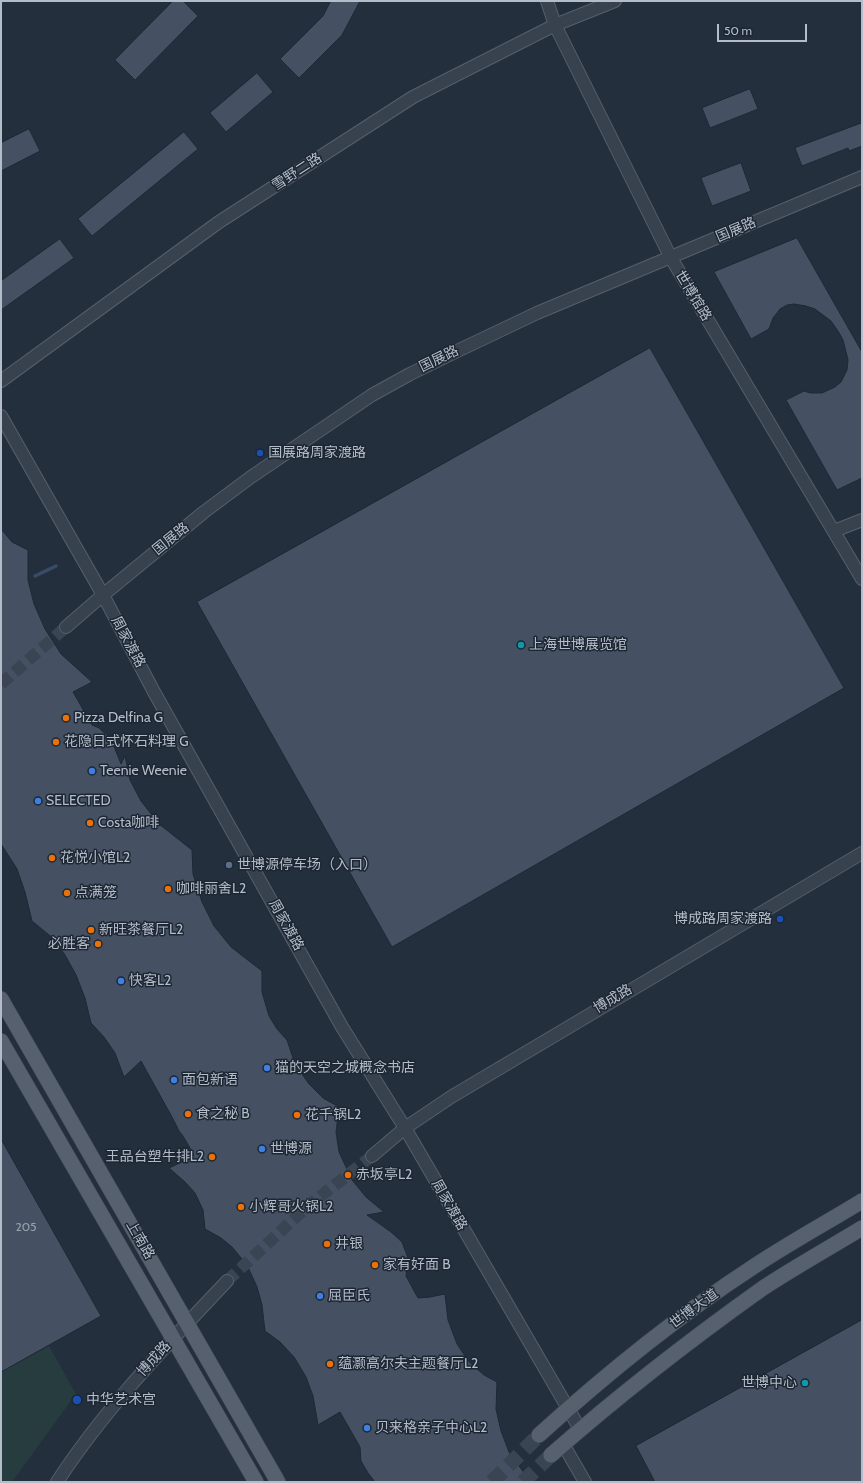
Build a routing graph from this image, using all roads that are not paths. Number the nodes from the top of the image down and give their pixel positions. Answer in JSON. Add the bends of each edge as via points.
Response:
{"nodes":[{"id":1,"x":547,"y":1,"type":"edge"},
{"id":2,"x":615,"y":1,"type":"edge"},
{"id":3,"x":555,"y":25,"type":"junction"},
{"id":4,"x":862,"y":177,"type":"edge"},
{"id":5,"x":671,"y":258,"type":"junction"},
{"id":6,"x":1,"y":382,"type":"edge"},
{"id":7,"x":1,"y":416,"type":"edge"},
{"id":8,"x":862,"y":520,"type":"edge"},
{"id":9,"x":834,"y":531,"type":"junction"},
{"id":10,"x":862,"y":578,"type":"edge"},
{"id":11,"x":103,"y":595,"type":"junction"},
{"id":12,"x":66,"y":627,"type":"tunnel mouth"},
{"id":13,"x":862,"y":853,"type":"edge"},
{"id":14,"x":1,"y":999,"type":"edge"},
{"id":15,"x":1,"y":1041,"type":"edge"},
{"id":16,"x":405,"y":1128,"type":"junction"},
{"id":17,"x":372,"y":1156,"type":"tunnel mouth"},
{"id":18,"x":862,"y":1200,"type":"edge"},
{"id":19,"x":862,"y":1228,"type":"edge"},
{"id":20,"x":227,"y":1281,"type":"tunnel mouth"},
{"id":21,"x":187,"y":1324,"type":"junction"},
{"id":22,"x":173,"y":1338,"type":"junction"},
{"id":23,"x":568,"y":1408,"type":"junction"},
{"id":24,"x":580,"y":1429,"type":"junction"},
{"id":25,"x":539,"y":1435,"type":"tunnel mouth"},
{"id":26,"x":563,"y":1444,"type":"junction"},
{"id":27,"x":551,"y":1455,"type":"tunnel mouth"},
{"id":28,"x":57,"y":1482,"type":"edge"},
{"id":29,"x":256,"y":1482,"type":"edge"},
{"id":30,"x":278,"y":1482,"type":"edge"},
{"id":31,"x":585,"y":1482,"type":"edge"}],
"edges":[{"from":1,"to":3,"type":"street","name":"世博馆路"},
{"from":2,"to":3,"type":"street","name":"雪野二路"},
{"from":3,"to":5,"type":"street","name":"世博馆路"},
{"from":3,"to":6,"type":"street","name":"雪野二路","via":[[413,97],[219,222]]},
{"from":4,"to":5,"type":"street","name":"国展路"},
{"from":5,"to":9,"type":"street","name":"世博馆路"},
{"from":5,"to":11,"type":"street","name":"国展路","via":[[531,316],[372,395],[251,477]]},
{"from":7,"to":11,"type":"street","name":"周家渡路"},
{"from":8,"to":9,"type":"street"},
{"from":9,"to":10,"type":"street","name":"世博馆路"},
{"from":11,"to":12,"type":"street","name":"国展路"},
{"from":11,"to":16,"type":"street","name":"周家渡路","via":[[154,692],[338,1020]]},
{"from":13,"to":16,"type":"street","name":"博成路","via":[[556,1033]]},
{"from":14,"to":21,"type":"main road","name":"上南路"},
{"from":15,"to":22,"type":"main road","name":"上南路"},
{"from":16,"to":17,"type":"street","name":"博成路"},
{"from":16,"to":23,"type":"street","name":"周家渡路"},
{"from":18,"to":23,"type":"main road","name":"世博大道","via":[[753,1267],[657,1335]]},
{"from":19,"to":24,"type":"main road","name":"世博大道","via":[[764,1288],[670,1357]]},
{"from":20,"to":21,"type":"street","name":"博成路"},
{"from":21,"to":22,"type":"street","name":"博成路"},
{"from":21,"to":30,"type":"main road","name":"上南路"},
{"from":22,"to":28,"type":"street","name":"博成路","via":[[107,1414]]},
{"from":22,"to":29,"type":"main road","name":"上南路"},
{"from":23,"to":24,"type":"street","name":"周家渡路"},
{"from":23,"to":25,"type":"main road","name":"世博大道"},
{"from":24,"to":26,"type":"main road","name":"世博大道"},
{"from":26,"to":27,"type":"main road","name":"世博大道"},
{"from":26,"to":31,"type":"street"}]}
